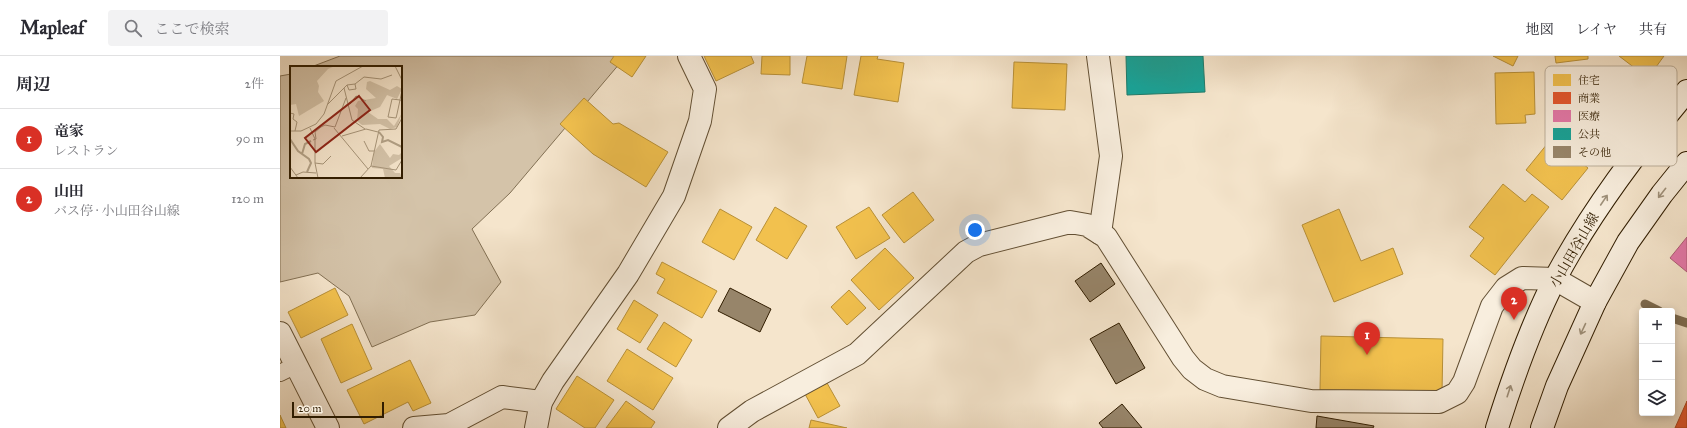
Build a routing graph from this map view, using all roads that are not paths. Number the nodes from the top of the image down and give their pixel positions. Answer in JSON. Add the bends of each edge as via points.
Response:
{"nodes":[{"id":1,"x":689,"y":56,"type":"edge"},
{"id":2,"x":1098,"y":56,"type":"edge"},
{"id":3,"x":1687,"y":91,"type":"edge"},
{"id":4,"x":1677,"y":103,"type":"edge"},
{"id":5,"x":1687,"y":163,"type":"edge"},
{"id":6,"x":1627,"y":166,"type":"edge"},
{"id":7,"x":1100,"y":233,"type":"junction"},
{"id":8,"x":1555,"y":279,"type":"junction"},
{"id":9,"x":1595,"y":302,"type":"junction"},
{"id":10,"x":280,"y":333,"type":"edge"},
{"id":11,"x":288,"y":369,"type":"edge"},
{"id":12,"x":541,"y":402,"type":"junction"},
{"id":13,"x":328,"y":428,"type":"edge"},
{"id":14,"x":414,"y":428,"type":"edge"},
{"id":15,"x":536,"y":428,"type":"edge"},
{"id":16,"x":729,"y":428,"type":"edge"},
{"id":17,"x":1497,"y":428,"type":"edge"},
{"id":18,"x":1542,"y":428,"type":"edge"}],
"edges":[{"from":1,"to":12,"type":"street","via":[[705,88],[700,121],[674,196],[628,274]]},
{"from":2,"to":7,"type":"street","via":[[1111,156]]},
{"from":4,"to":3,"type":"street","name":"小山田谷山線","one_way":true},
{"from":5,"to":9,"type":"street","one_way":true,"via":[[1628,242]]},
{"from":8,"to":6,"type":"street","name":"小山田谷山線","one_way":true},
{"from":7,"to":8,"type":"street","via":[[1106,237],[1192,369],[1205,379],[1222,386],[1311,401],[1439,402],[1451,396],[1464,382],[1492,306],[1506,288],[1522,278]]},
{"from":7,"to":16,"type":"street","via":[[1087,225],[1070,222],[979,245],[954,262],[857,354],[752,411]]},
{"from":8,"to":9,"type":"street"},
{"from":17,"to":8,"type":"street","name":"小山田谷山線","one_way":true,"via":[[1516,368]]},
{"from":9,"to":18,"type":"street","one_way":true,"via":[[1557,386]]},
{"from":10,"to":11,"type":"street"},
{"from":11,"to":13,"type":"street"},
{"from":12,"to":14,"type":"street","via":[[502,397],[449,425]]},
{"from":12,"to":15,"type":"street"}]}
